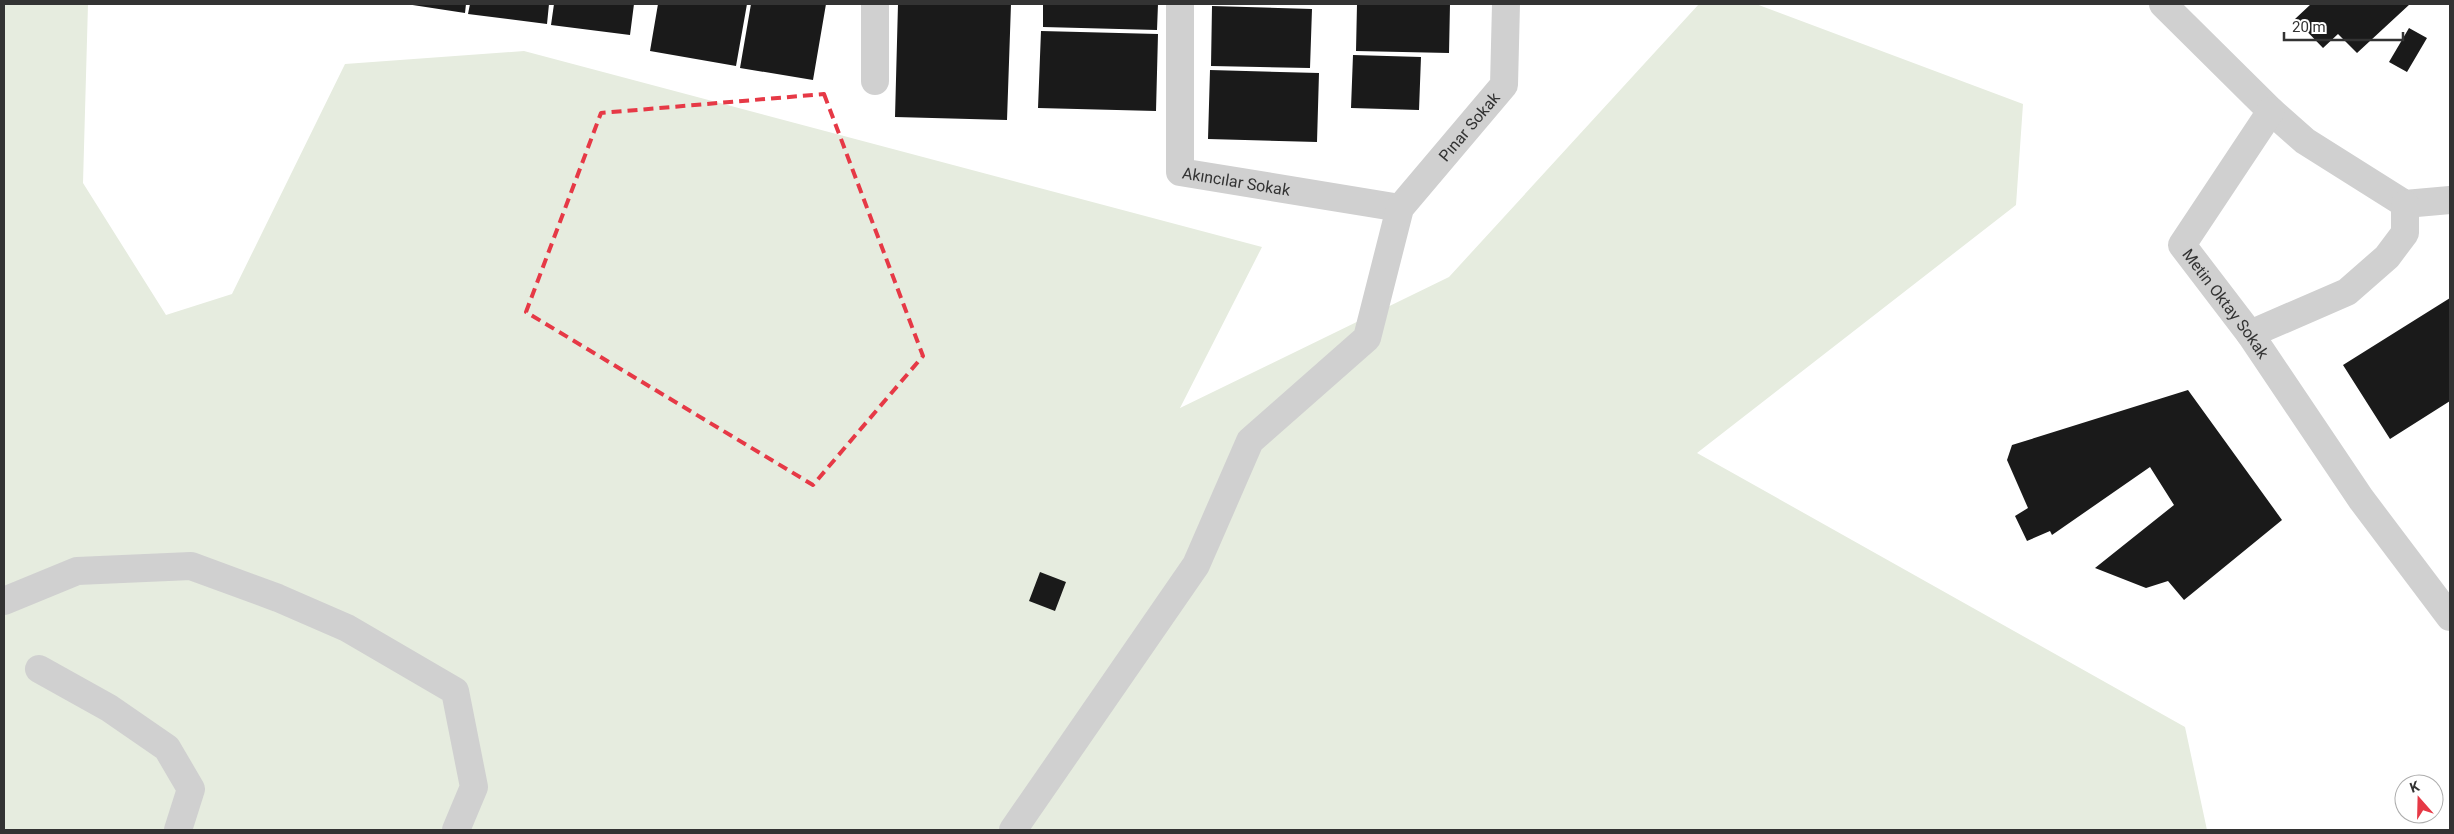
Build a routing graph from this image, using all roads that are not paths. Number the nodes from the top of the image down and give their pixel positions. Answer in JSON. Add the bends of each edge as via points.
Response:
{"nodes":[{"id":1,"x":875,"y":4,"type":"edge"},
{"id":2,"x":1180,"y":4,"type":"edge"},
{"id":3,"x":1506,"y":4,"type":"edge"},
{"id":4,"x":2163,"y":4,"type":"edge"},
{"id":5,"x":875,"y":81,"type":"dead end"},
{"id":6,"x":2271,"y":111,"type":"junction"},
{"id":7,"x":2450,"y":200,"type":"edge"},
{"id":8,"x":2405,"y":204,"type":"junction"},
{"id":9,"x":1400,"y":208,"type":"junction"},
{"id":10,"x":2250,"y":334,"type":"junction"},
{"id":11,"x":4,"y":601,"type":"edge"},
{"id":12,"x":2450,"y":617,"type":"edge"},
{"id":13,"x":39,"y":669,"type":"dead end"},
{"id":14,"x":178,"y":830,"type":"edge"},
{"id":15,"x":456,"y":830,"type":"edge"},
{"id":16,"x":1013,"y":830,"type":"edge"}],
"edges":[{"from":1,"to":5,"type":"street"},
{"from":2,"to":9,"type":"street","name":"Akıncılar Sokak","via":[[1180,172]]},
{"from":3,"to":9,"type":"street","name":"Pınar Sokak","via":[[1504,85]]},
{"from":4,"to":6,"type":"street"},
{"from":6,"to":8,"type":"street","via":[[2305,141]]},
{"from":6,"to":10,"type":"street","name":"Metin Oktay Sokak","via":[[2182,245]]},
{"from":7,"to":8,"type":"street"},
{"from":8,"to":10,"type":"street","via":[[2405,234],[2387,257],[2347,292]]},
{"from":9,"to":16,"type":"street","via":[[1367,338],[1250,441],[1196,565]]},
{"from":10,"to":12,"type":"street","name":"Metin Oktay Sokak","via":[[2361,499]]},
{"from":11,"to":15,"type":"street","via":[[77,571],[191,566],[347,628],[455,691],[474,787]]},
{"from":13,"to":14,"type":"street","via":[[109,708],[167,748],[191,789]]}]}
